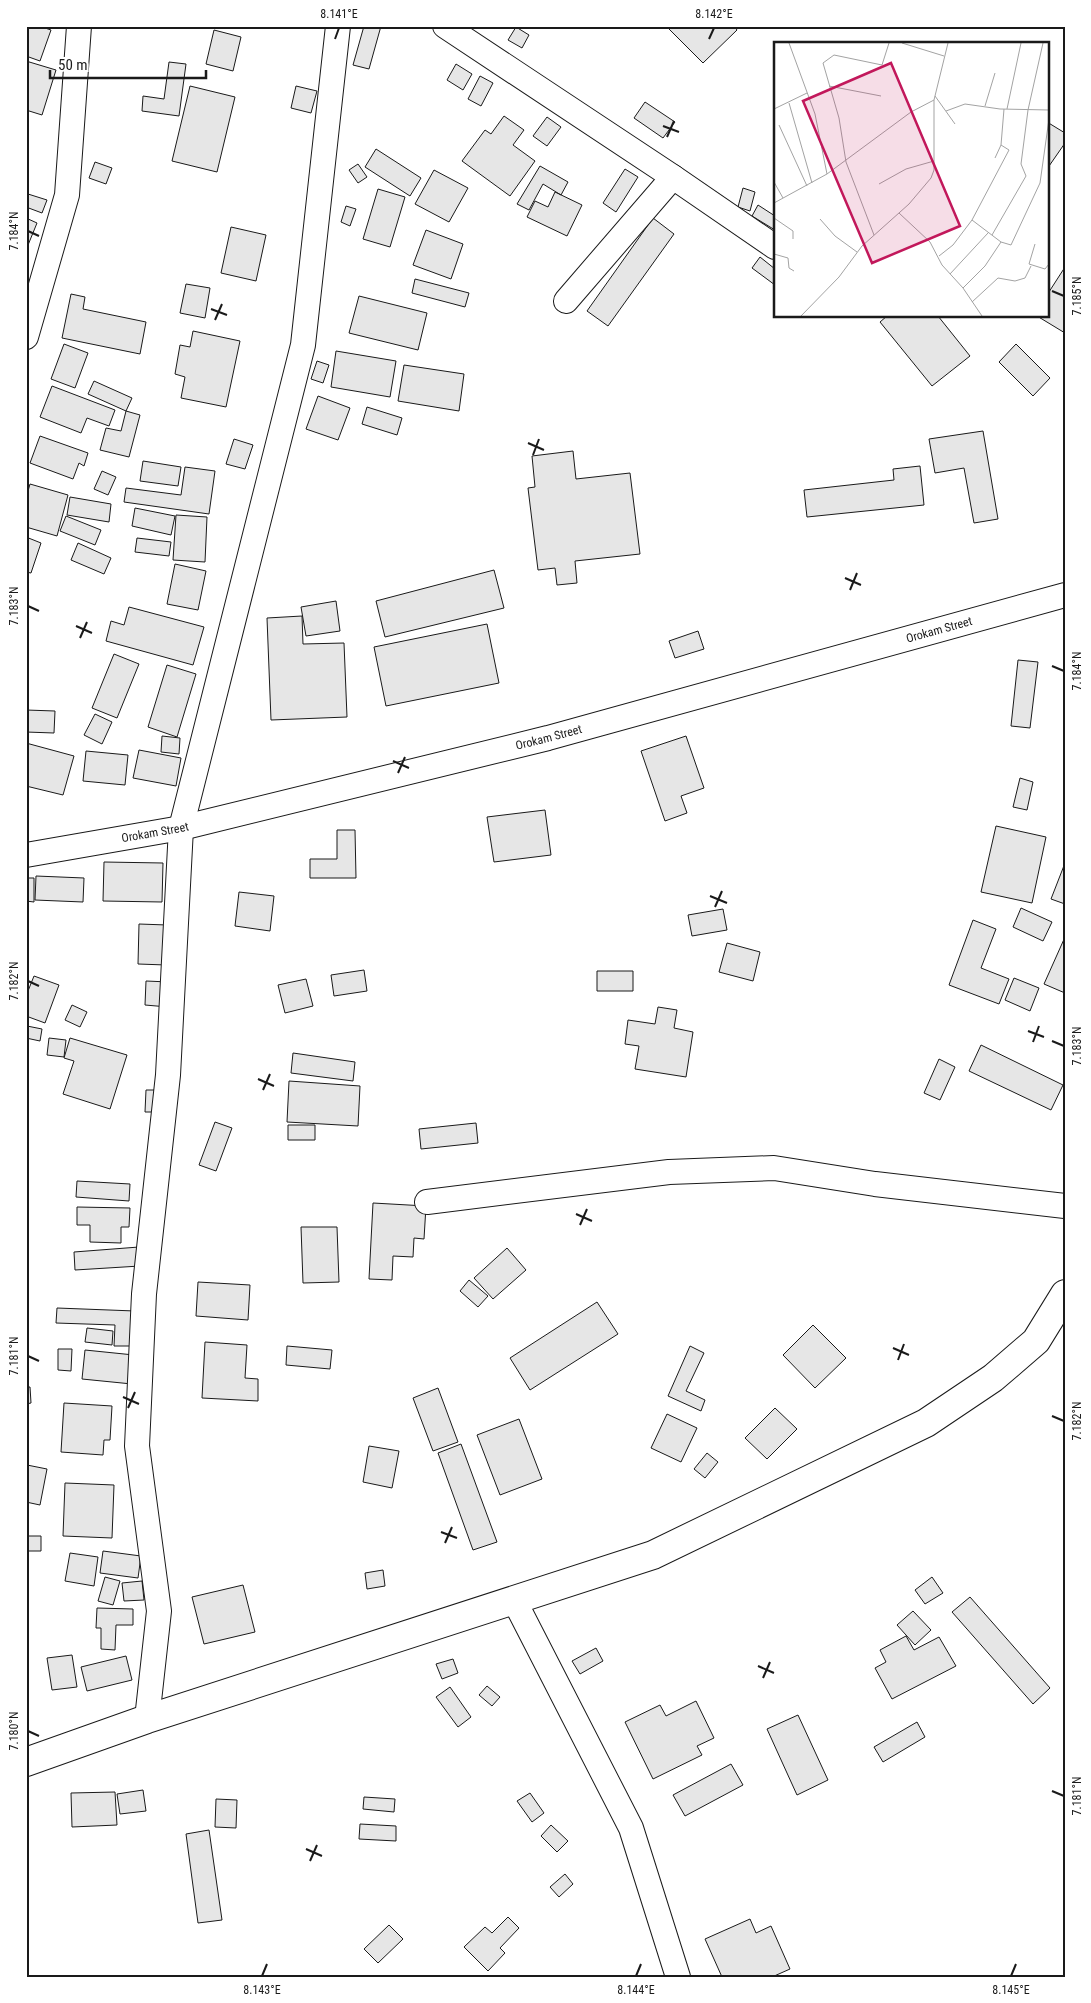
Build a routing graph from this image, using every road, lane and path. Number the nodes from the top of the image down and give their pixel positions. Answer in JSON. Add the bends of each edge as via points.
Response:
{"nodes":[{"id":1,"x":79,"y":26,"type":"edge"},
{"id":2,"x":338,"y":26,"type":"edge"},
{"id":3,"x":445,"y":26,"type":"edge"},
{"id":4,"x":673,"y":177,"type":"junction"},
{"id":5,"x":774,"y":246,"type":"edge"},
{"id":6,"x":566,"y":301,"type":"dead end"},
{"id":7,"x":26,"y":337,"type":"edge"},
{"id":8,"x":1065,"y":596,"type":"edge"},
{"id":9,"x":181,"y":828,"type":"junction"},
{"id":10,"x":26,"y":855,"type":"edge"},
{"id":11,"x":427,"y":1202,"type":"dead end"},
{"id":12,"x":1065,"y":1206,"type":"edge"},
{"id":13,"x":1065,"y":1294,"type":"edge"},
{"id":14,"x":514,"y":1600,"type":"junction"},
{"id":15,"x":147,"y":1719,"type":"junction"},
{"id":16,"x":26,"y":1762,"type":"edge"},
{"id":17,"x":678,"y":1977,"type":"edge"}],
"edges":[{"from":1,"to":7,"type":"street","via":[[67,195]]},
{"from":2,"to":9,"type":"street","via":[[304,345]]},
{"from":3,"to":4,"type":"street"},
{"from":4,"to":5,"type":"street"},
{"from":4,"to":6,"type":"street"},
{"from":8,"to":9,"type":"street","name":"Orokam Street","via":[[548,738]]},
{"from":9,"to":10,"type":"street","name":"Orokam Street"},
{"from":9,"to":15,"type":"street","via":[[168,1075],[144,1294],[137,1446],[158,1611]]},
{"from":11,"to":12,"type":"street","via":[[669,1172],[774,1168],[875,1184]]},
{"from":13,"to":14,"type":"main road","via":[[1036,1341],[993,1378],[926,1423],[653,1555]]},
{"from":14,"to":15,"type":"main road"},
{"from":14,"to":17,"type":"street","via":[[631,1828]]},
{"from":15,"to":16,"type":"main road"}]}
